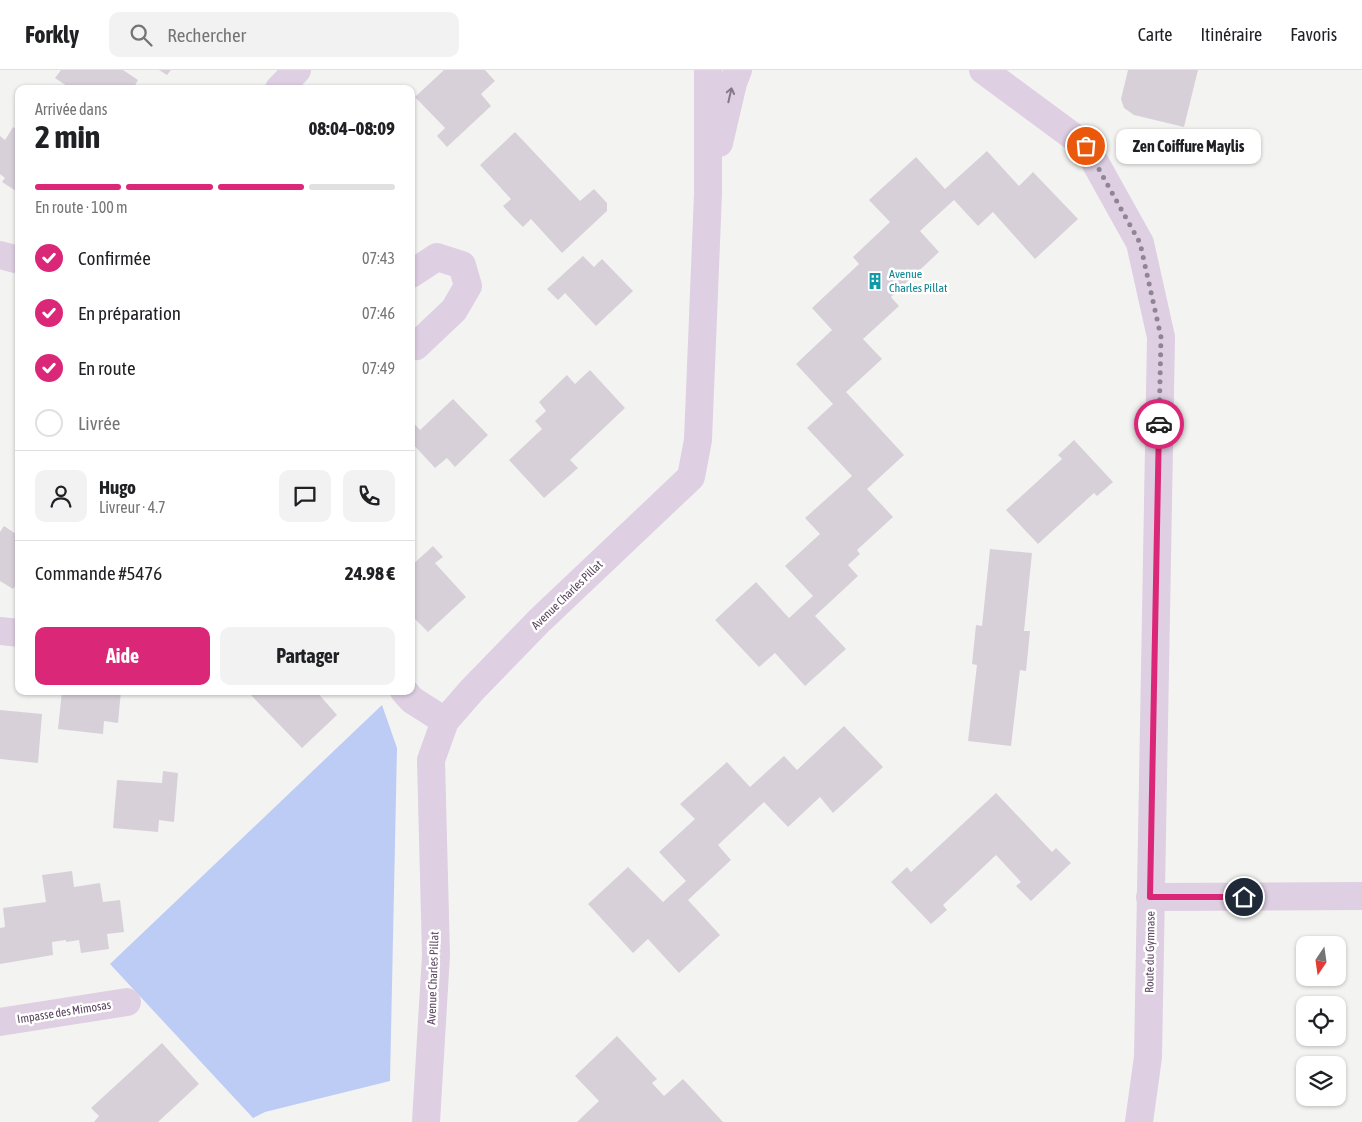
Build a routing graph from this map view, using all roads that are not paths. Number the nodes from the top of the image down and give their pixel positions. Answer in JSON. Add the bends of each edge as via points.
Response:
{"nodes":[{"id":1,"x":296,"y":70,"type":"edge"},
{"id":2,"x":708,"y":70,"type":"edge"},
{"id":3,"x":738,"y":70,"type":"edge"},
{"id":4,"x":983,"y":70,"type":"edge"},
{"id":5,"x":283,"y":85,"type":"edge"},
{"id":6,"x":708,"y":194,"type":"junction"},
{"id":7,"x":0,"y":255,"type":"edge"},
{"id":8,"x":15,"y":259,"type":"edge"},
{"id":9,"x":415,"y":271,"type":"edge"},
{"id":10,"x":415,"y":346,"type":"edge"},
{"id":11,"x":0,"y":631,"type":"edge"},
{"id":12,"x":15,"y":633,"type":"edge"},
{"id":13,"x":408,"y":695,"type":"edge"},
{"id":14,"x":445,"y":721,"type":"junction"},
{"id":15,"x":1362,"y":896,"type":"edge"},
{"id":16,"x":1150,"y":897,"type":"junction"},
{"id":17,"x":127,"y":1002,"type":"dead end"},
{"id":18,"x":0,"y":1022,"type":"edge"},
{"id":19,"x":426,"y":1122,"type":"edge"},
{"id":20,"x":1140,"y":1122,"type":"edge"}],
"edges":[{"from":1,"to":5,"type":"street"},
{"from":2,"to":6,"type":"street","name":"Avenue Charles Pillat"},
{"from":6,"to":3,"type":"street","one_way":true},
{"from":4,"to":16,"type":"street","name":"Route du Gymnase","via":[[1086,146],[1140,243],[1161,337]]},
{"from":6,"to":14,"type":"street","name":"Avenue Charles Pillat","via":[[698,440],[691,477],[539,621]]},
{"from":7,"to":8,"type":"street"},
{"from":9,"to":10,"type":"street","via":[[437,256],[462,265],[468,286],[454,310]]},
{"from":11,"to":12,"type":"street"},
{"from":13,"to":14,"type":"street"},
{"from":14,"to":19,"type":"street","name":"Avenue Charles Pillat","via":[[431,760],[436,954]]},
{"from":15,"to":16,"type":"street"},
{"from":16,"to":20,"type":"street","name":"Route du Gymnase","via":[[1148,1057]]},
{"from":17,"to":18,"type":"street","name":"Impasse des Mimosas"}]}
